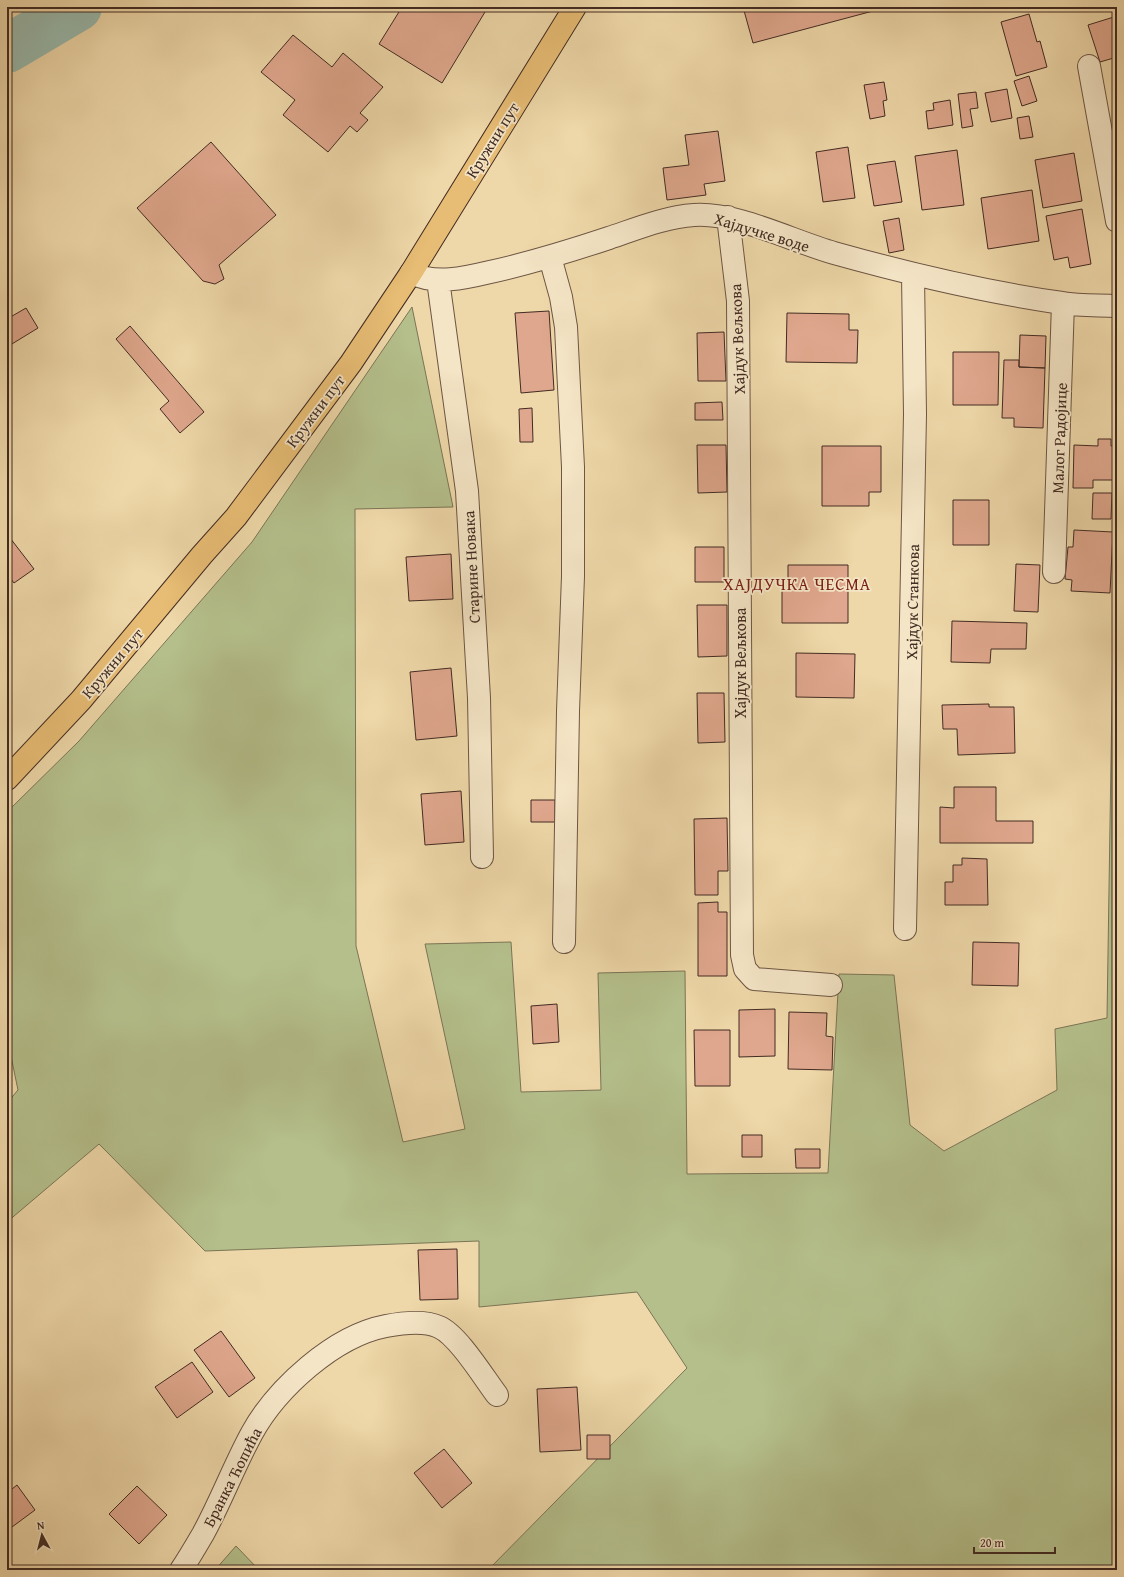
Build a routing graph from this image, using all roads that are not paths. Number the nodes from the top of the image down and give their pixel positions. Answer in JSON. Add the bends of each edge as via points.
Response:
{"nodes":[{"id":1,"x":575,"y":7,"type":"edge"},
{"id":2,"x":1089,"y":66,"type":"dead end"},
{"id":3,"x":728,"y":217,"type":"junction"},
{"id":4,"x":1117,"y":221,"type":"edge"},
{"id":5,"x":550,"y":257,"type":"junction"},
{"id":6,"x":411,"y":273,"type":"junction"},
{"id":7,"x":913,"y":275,"type":"junction"},
{"id":8,"x":438,"y":280,"type":"junction"},
{"id":9,"x":1064,"y":303,"type":"junction"},
{"id":10,"x":1117,"y":306,"type":"edge"},
{"id":11,"x":1054,"y":572,"type":"dead end"},
{"id":12,"x":7,"y":779,"type":"edge"},
{"id":13,"x":482,"y":857,"type":"dead end"},
{"id":14,"x":905,"y":929,"type":"dead end"},
{"id":15,"x":564,"y":942,"type":"dead end"},
{"id":16,"x":831,"y":985,"type":"dead end"},
{"id":17,"x":497,"y":1396,"type":"dead end"},
{"id":18,"x":181,"y":1570,"type":"edge"}],
"edges":[{"from":1,"to":6,"type":"main road","name":"Кружни пут"},
{"from":2,"to":4,"type":"street"},
{"from":3,"to":5,"type":"street","name":"Хајдучке воде","via":[[692,215],[667,220]]},
{"from":3,"to":7,"type":"street","name":"Хајдучке воде","via":[[810,246]]},
{"from":3,"to":16,"type":"street","name":"Хајдук Вељкова","via":[[738,301],[742,955],[744,969],[754,979]]},
{"from":5,"to":8,"type":"street","name":"Хајдучке воде","via":[[464,278]]},
{"from":5,"to":15,"type":"street","via":[[566,327],[573,467],[573,576]]},
{"from":6,"to":8,"type":"street","name":"Хајдучке воде"},
{"from":6,"to":12,"type":"main road","name":"Кружни пут","via":[[351,363],[236,517],[81,700]]},
{"from":7,"to":9,"type":"street","name":"Хајдучке воде"},
{"from":7,"to":14,"type":"street","name":"Хајдук Станкова","via":[[916,414]]},
{"from":8,"to":13,"type":"street","name":"Старине Новака","via":[[467,491],[479,698]]},
{"from":9,"to":10,"type":"street","name":"Хајдучке воде"},
{"from":9,"to":11,"type":"street","name":"Малог Радојице"},
{"from":17,"to":18,"type":"street","name":"Бранка Ћопића","via":[[453,1336],[440,1327],[427,1323],[396,1324],[368,1330],[349,1339],[297,1377],[280,1395],[253,1432],[204,1533]]}]}
